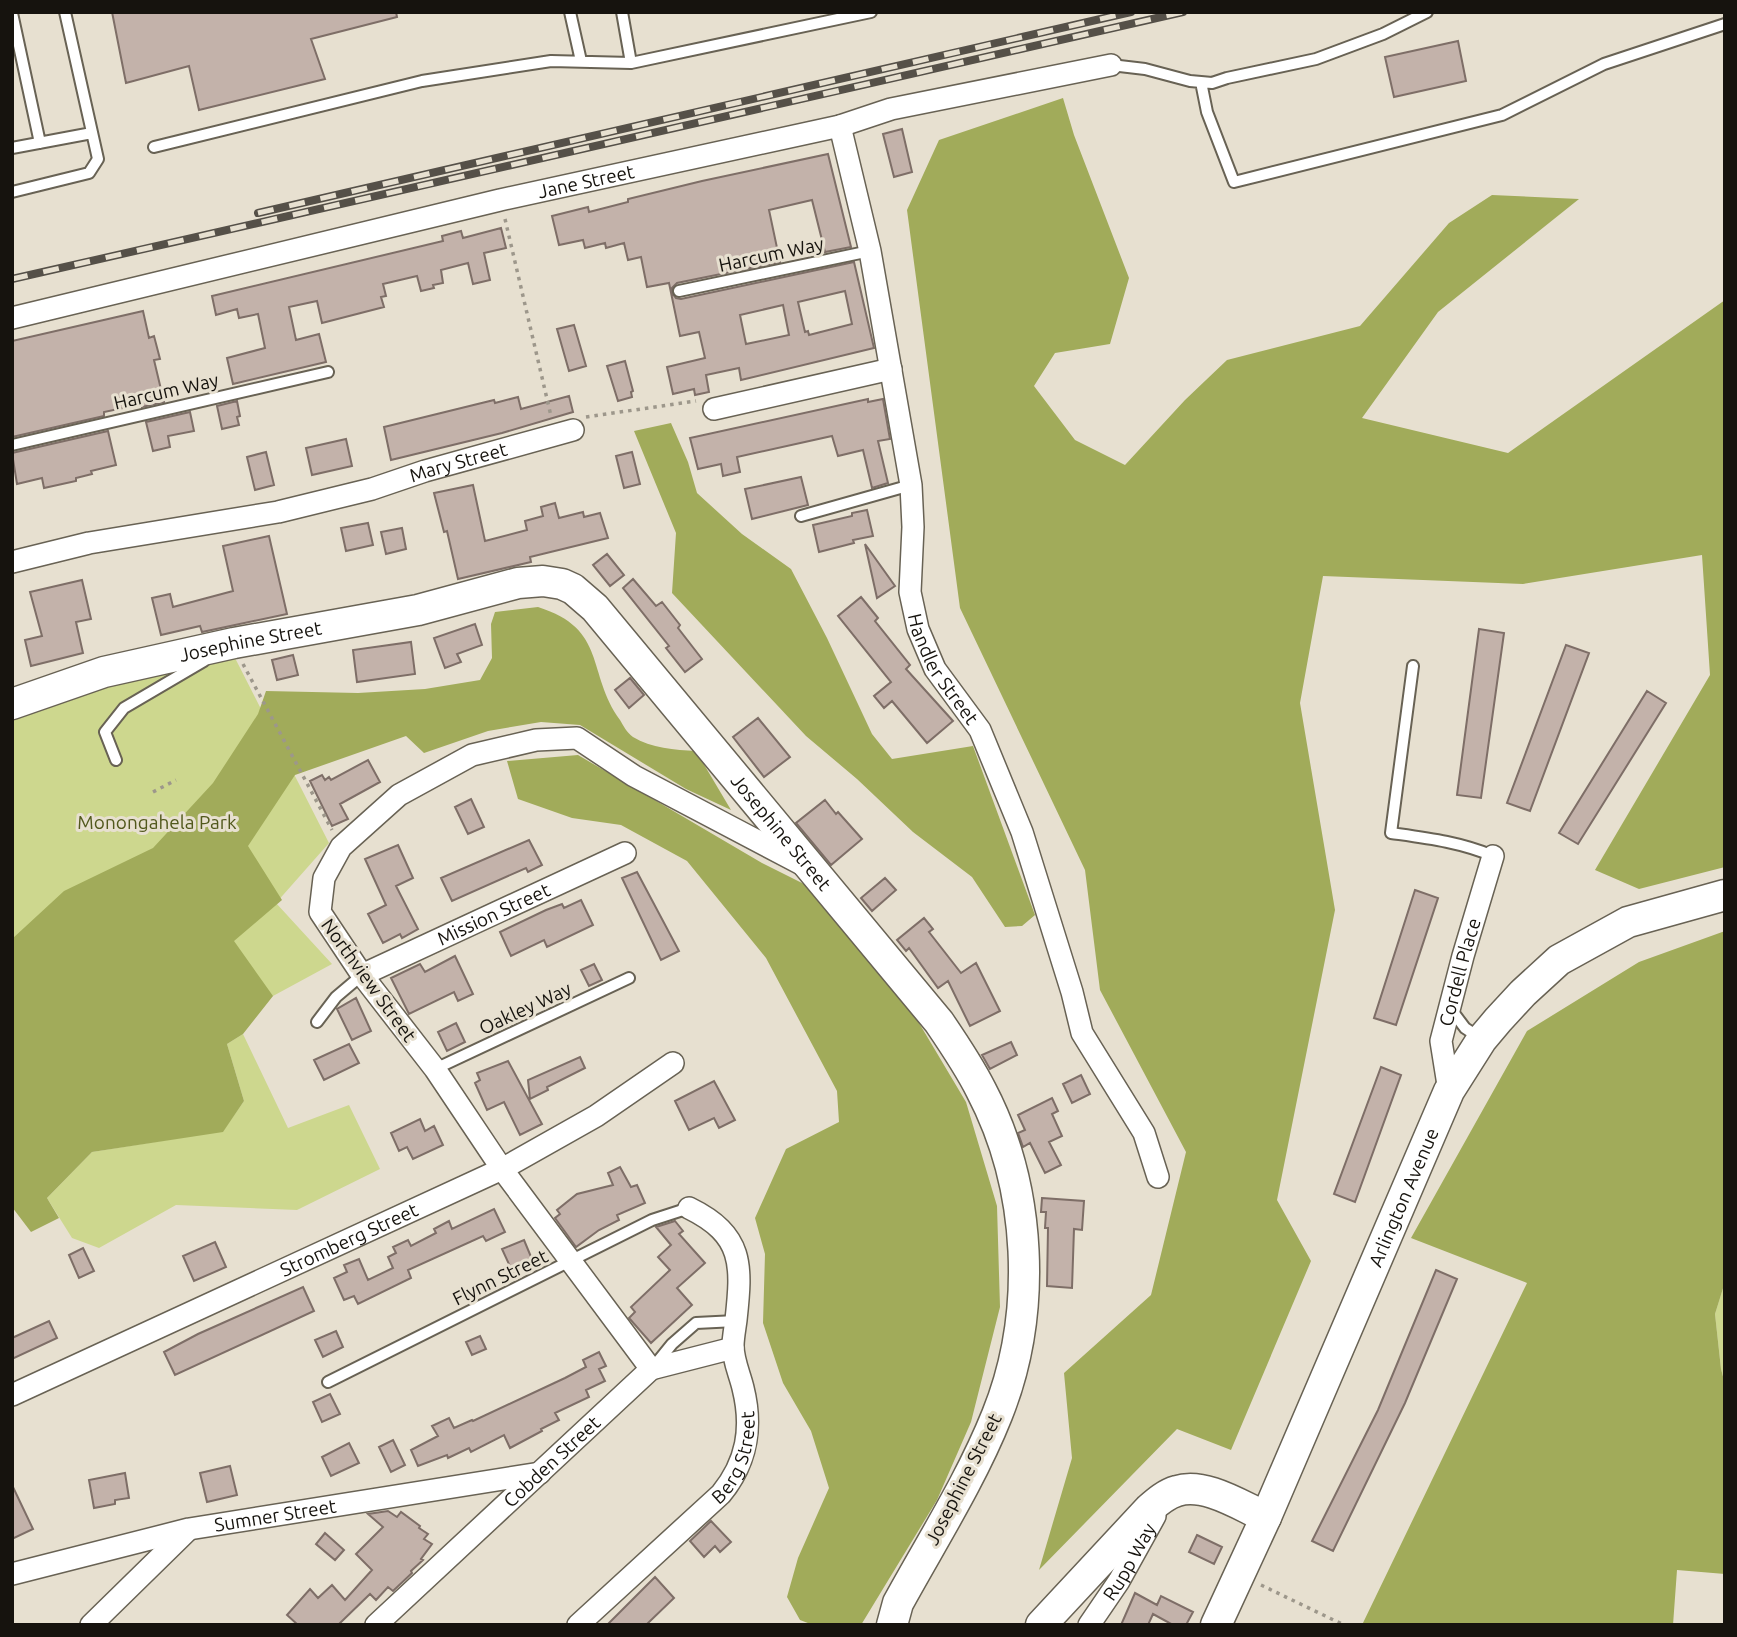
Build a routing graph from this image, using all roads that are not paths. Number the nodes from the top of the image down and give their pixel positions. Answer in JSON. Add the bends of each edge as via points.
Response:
{"nodes":[{"id":1,"x":65,"y":12,"type":"edge"},
{"id":2,"x":570,"y":12,"type":"edge"},
{"id":3,"x":622,"y":12,"type":"edge"},
{"id":4,"x":871,"y":12,"type":"edge"},
{"id":5,"x":1426,"y":12,"type":"edge"},
{"id":6,"x":12,"y":13,"type":"edge"},
{"id":7,"x":1725,"y":24,"type":"edge"},
{"id":8,"x":581,"y":61,"type":"junction"},
{"id":9,"x":631,"y":63,"type":"junction"},
{"id":10,"x":1111,"y":65,"type":"joint"},
{"id":11,"x":1200,"y":82,"type":"junction"},
{"id":12,"x":840,"y":126,"type":"junction"},
{"id":13,"x":92,"y":133,"type":"junction"},
{"id":14,"x":40,"y":143,"type":"junction"},
{"id":15,"x":154,"y":147,"type":"dead end"},
{"id":16,"x":12,"y":148,"type":"edge"},
{"id":17,"x":12,"y":192,"type":"edge"},
{"id":18,"x":870,"y":251,"type":"junction"},
{"id":19,"x":679,"y":291,"type":"dead end"},
{"id":20,"x":12,"y":318,"type":"edge"},
{"id":21,"x":891,"y":369,"type":"junction"},
{"id":22,"x":328,"y":372,"type":"dead end"},
{"id":23,"x":714,"y":409,"type":"road end"},
{"id":24,"x":564,"y":433,"type":"road end"},
{"id":25,"x":12,"y":444,"type":"edge"},
{"id":26,"x":911,"y":485,"type":"junction"},
{"id":27,"x":801,"y":516,"type":"dead end"},
{"id":28,"x":12,"y":562,"type":"edge"},
{"id":29,"x":206,"y":660,"type":"dead end"},
{"id":30,"x":1413,"y":666,"type":"dead end"},
{"id":31,"x":12,"y":704,"type":"edge"},
{"id":32,"x":116,"y":760,"type":"dead end"},
{"id":33,"x":625,"y":853,"type":"dead end"},
{"id":34,"x":1493,"y":856,"type":"joint"},
{"id":35,"x":812,"y":869,"type":"junction"},
{"id":36,"x":1725,"y":895,"type":"edge"},
{"id":37,"x":362,"y":975,"type":"junction"},
{"id":38,"x":629,"y":978,"type":"dead end"},
{"id":39,"x":1450,"y":1008,"type":"junction"},
{"id":40,"x":317,"y":1022,"type":"dead end"},
{"id":41,"x":1482,"y":1039,"type":"junction"},
{"id":42,"x":673,"y":1063,"type":"dead end"},
{"id":43,"x":435,"y":1069,"type":"junction"},
{"id":44,"x":1449,"y":1091,"type":"junction"},
{"id":45,"x":502,"y":1169,"type":"junction"},
{"id":46,"x":1158,"y":1177,"type":"dead end"},
{"id":47,"x":689,"y":1208,"type":"joint"},
{"id":48,"x":570,"y":1262,"type":"junction"},
{"id":49,"x":736,"y":1321,"type":"junction"},
{"id":50,"x":733,"y":1348,"type":"junction"},
{"id":51,"x":651,"y":1369,"type":"junction"},
{"id":52,"x":328,"y":1382,"type":"dead end"},
{"id":53,"x":12,"y":1395,"type":"edge"},
{"id":54,"x":540,"y":1473,"type":"junction"},
{"id":55,"x":1165,"y":1496,"type":"junction"},
{"id":56,"x":1266,"y":1517,"type":"junction"},
{"id":57,"x":188,"y":1529,"type":"junction"},
{"id":58,"x":12,"y":1574,"type":"edge"},
{"id":59,"x":92,"y":1625,"type":"edge"},
{"id":60,"x":376,"y":1625,"type":"edge"},
{"id":61,"x":578,"y":1625,"type":"edge"},
{"id":62,"x":892,"y":1625,"type":"edge"},
{"id":63,"x":1041,"y":1625,"type":"edge"},
{"id":64,"x":1089,"y":1625,"type":"edge"},
{"id":65,"x":1216,"y":1625,"type":"edge"}],
"edges":[{"from":1,"to":13,"type":"lane"},
{"from":2,"to":8,"type":"lane"},
{"from":3,"to":9,"type":"lane"},
{"from":4,"to":9,"type":"lane"},
{"from":5,"to":11,"type":"lane","via":[[1316,59]]},
{"from":6,"to":14,"type":"lane"},
{"from":7,"to":11,"type":"lane","via":[[1604,64],[1502,115],[1234,182]]},
{"from":8,"to":9,"type":"lane"},
{"from":8,"to":15,"type":"lane","via":[[551,61],[422,81]]},
{"from":10,"to":11,"type":"lane","name":"Jane Street"},
{"from":10,"to":12,"type":"street","name":"Jane Street","via":[[891,109]]},
{"from":12,"to":18,"type":"street","name":"Handler Street"},
{"from":12,"to":20,"type":"street","name":"Jane Street","via":[[500,200]]},
{"from":13,"to":14,"type":"lane"},
{"from":13,"to":17,"type":"lane","via":[[98,159],[89,173]]},
{"from":14,"to":16,"type":"lane"},
{"from":18,"to":19,"type":"lane","name":"Harcum Way"},
{"from":18,"to":21,"type":"street","name":"Handler Street"},
{"from":21,"to":23,"type":"street"},
{"from":21,"to":26,"type":"street","name":"Handler Street"},
{"from":22,"to":25,"type":"lane","name":"Harcum Way"},
{"from":24,"to":28,"type":"street","name":"Mary Street","via":[[278,512],[89,543]]},
{"from":26,"to":27,"type":"lane"},
{"from":26,"to":46,"type":"street","name":"Handler Street","via":[[910,592],[918,629],[935,669],[980,730],[1022,832],[1082,1033],[1144,1133]]},
{"from":29,"to":32,"type":"lane","via":[[124,708],[105,732]]},
{"from":30,"to":34,"type":"lane","via":[[1391,833],[1440,840]]},
{"from":31,"to":35,"type":"street","name":"Josephine Street","via":[[104,672],[418,610],[518,583],[552,582],[573,589],[595,608]]},
{"from":33,"to":37,"type":"street","name":"Mission Street"},
{"from":34,"to":39,"type":"street","name":"Cordell Place"},
{"from":35,"to":37,"type":"street","name":"Northview Street","via":[[634,776],[577,738],[536,740],[472,755],[398,795],[341,847],[324,878],[320,912]]},
{"from":35,"to":62,"type":"street","name":"Josephine Street","via":[[939,1022],[970,1069],[1002,1139],[1020,1218],[1023,1294],[1009,1379],[987,1439],[898,1602]]},
{"from":36,"to":41,"type":"street","name":"Arlington Avenue","via":[[1628,922],[1559,960]]},
{"from":37,"to":40,"type":"lane","via":[[336,997]]},
{"from":37,"to":43,"type":"street","name":"Northview Street"},
{"from":38,"to":43,"type":"lane","name":"Oakley Way"},
{"from":39,"to":41,"type":"lane","via":[[1465,1028]]},
{"from":39,"to":44,"type":"street","name":"Cordell Place","via":[[1441,1041]]},
{"from":41,"to":44,"type":"street","name":"Arlington Avenue"},
{"from":42,"to":45,"type":"street","name":"Stromberg Street","via":[[596,1116]]},
{"from":43,"to":45,"type":"street","name":"Northview Street"},
{"from":44,"to":56,"type":"street","name":"Arlington Avenue"},
{"from":45,"to":48,"type":"street","name":"Northview Street"},
{"from":45,"to":53,"type":"street","name":"Stromberg Street"},
{"from":47,"to":48,"type":"lane","name":"Flynn Street","via":[[652,1220]]},
{"from":47,"to":49,"type":"street","name":"Berg Street","via":[[710,1218],[727,1235],[739,1259]]},
{"from":48,"to":51,"type":"street","name":"Northview Street"},
{"from":48,"to":52,"type":"lane","name":"Flynn Street"},
{"from":49,"to":50,"type":"street","name":"Berg Street"},
{"from":49,"to":51,"type":"lane","name":"Cobden Street","via":[[696,1323]]},
{"from":50,"to":51,"type":"street"},
{"from":50,"to":61,"type":"street","name":"Berg Street","via":[[747,1406],[748,1433],[735,1476]]},
{"from":51,"to":54,"type":"street","name":"Cobden Street"},
{"from":54,"to":57,"type":"street","name":"Sumner Street"},
{"from":54,"to":60,"type":"street","name":"Cobden Street"},
{"from":55,"to":56,"type":"street","via":[[1194,1489]]},
{"from":55,"to":63,"type":"street"},
{"from":55,"to":64,"type":"street","name":"Rupp Way","via":[[1119,1581]]},
{"from":56,"to":65,"type":"street","name":"Arlington Avenue"},
{"from":57,"to":58,"type":"street","name":"Sumner Street"},
{"from":57,"to":59,"type":"street"}]}
